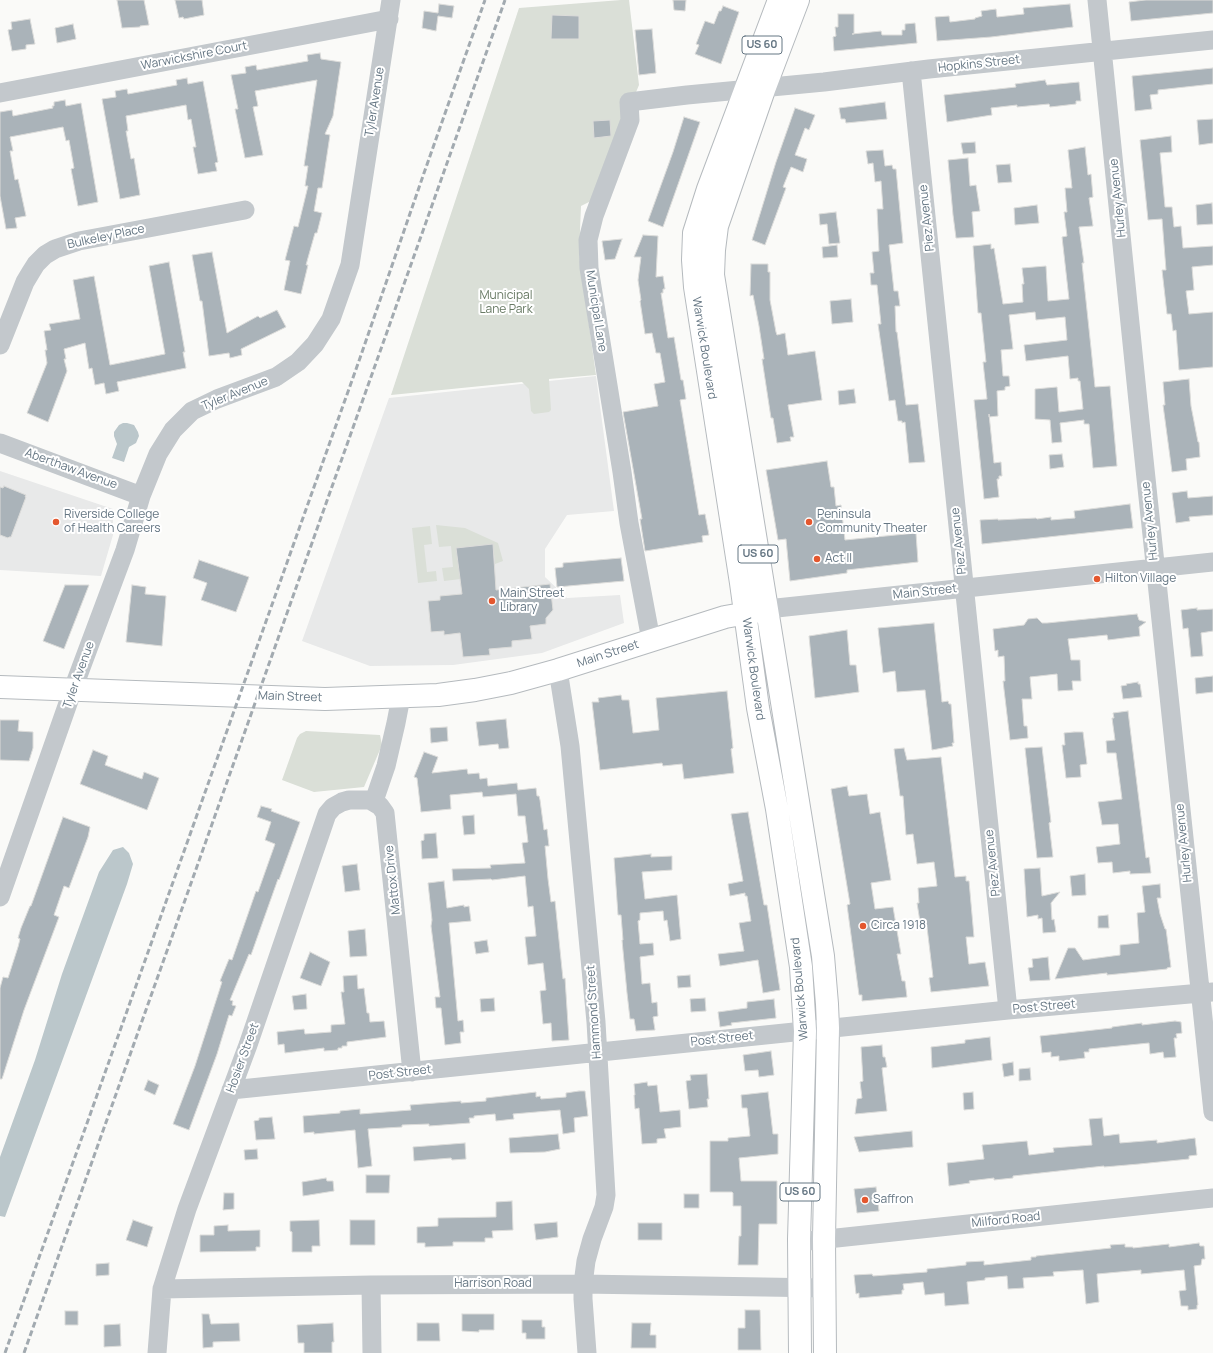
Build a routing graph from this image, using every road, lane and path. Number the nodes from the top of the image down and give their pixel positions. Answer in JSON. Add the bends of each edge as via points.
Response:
{"nodes":[{"id":1,"x":391,"y":0,"type":"edge"},
{"id":2,"x":779,"y":0,"type":"edge"},
{"id":3,"x":798,"y":0,"type":"edge"},
{"id":4,"x":1097,"y":0,"type":"edge"},
{"id":5,"x":388,"y":19,"type":"junction"},
{"id":6,"x":1213,"y":40,"type":"edge"},
{"id":7,"x":1102,"y":51,"type":"junction"},
{"id":8,"x":911,"y":71,"type":"junction"},
{"id":9,"x":756,"y":88,"type":"junction"},
{"id":10,"x":0,"y":93,"type":"edge"},
{"id":11,"x":245,"y":210,"type":"dead end"},
{"id":12,"x":0,"y":345,"type":"edge"},
{"id":13,"x":0,"y":443,"type":"edge"},
{"id":14,"x":141,"y":496,"type":"junction"},
{"id":15,"x":1213,"y":562,"type":"edge"},
{"id":16,"x":1155,"y":568,"type":"junction"},
{"id":17,"x":965,"y":588,"type":"junction"},
{"id":18,"x":767,"y":609,"type":"junction"},
{"id":19,"x":745,"y":613,"type":"junction"},
{"id":20,"x":651,"y":640,"type":"junction"},
{"id":21,"x":558,"y":670,"type":"junction"},
{"id":22,"x":0,"y":687,"type":"edge"},
{"id":23,"x":73,"y":689,"type":"junction"},
{"id":24,"x":401,"y":697,"type":"junction"},
{"id":25,"x":374,"y":801,"type":"junction"},
{"id":26,"x":0,"y":897,"type":"edge"},
{"id":27,"x":1206,"y":992,"type":"edge"},
{"id":28,"x":1008,"y":1010,"type":"junction"},
{"id":29,"x":828,"y":1028,"type":"junction"},
{"id":30,"x":805,"y":1031,"type":"junction"},
{"id":31,"x":598,"y":1052,"type":"junction"},
{"id":32,"x":412,"y":1072,"type":"junction"},
{"id":33,"x":231,"y":1090,"type":"junction"},
{"id":34,"x":1213,"y":1112,"type":"edge"},
{"id":35,"x":1213,"y":1198,"type":"edge"},
{"id":36,"x":824,"y":1239,"type":"junction"},
{"id":37,"x":799,"y":1242,"type":"junction"},
{"id":38,"x":584,"y":1284,"type":"junction"},
{"id":39,"x":371,"y":1285,"type":"junction"},
{"id":40,"x":799,"y":1287,"type":"junction"},
{"id":41,"x":824,"y":1288,"type":"junction"},
{"id":42,"x":162,"y":1289,"type":"junction"},
{"id":43,"x":157,"y":1353,"type":"edge"},
{"id":44,"x":372,"y":1353,"type":"edge"},
{"id":45,"x":588,"y":1353,"type":"edge"},
{"id":46,"x":800,"y":1353,"type":"edge"},
{"id":47,"x":825,"y":1353,"type":"edge"}],
"edges":[{"from":1,"to":5,"type":"street","name":"Tyler Avenue"},
{"from":2,"to":9,"type":"main road","name":"Warwick Boulevard","number":"US 60"},
{"from":3,"to":9,"type":"main road","name":"Warwick Boulevard","number":"US 60"},
{"from":4,"to":7,"type":"street","name":"Hurley Avenue"},
{"from":5,"to":10,"type":"street","name":"Warwickshire Court"},
{"from":5,"to":14,"type":"street","name":"Tyler Avenue","via":[[350,265],[331,319],[315,344],[298,362],[276,377],[192,411],[173,430],[158,454]]},
{"from":6,"to":7,"type":"street","name":"Hopkins Street"},
{"from":7,"to":8,"type":"street","name":"Hopkins Street"},
{"from":7,"to":16,"type":"street","name":"Hurley Avenue"},
{"from":8,"to":9,"type":"street","name":"Hopkins Street"},
{"from":8,"to":17,"type":"street","name":"Piez Avenue"},
{"from":9,"to":18,"type":"main road","name":"Warwick Boulevard","number":"US 60","via":[[717,226],[714,275]]},
{"from":9,"to":19,"type":"main road","name":"Warwick Boulevard","number":"US 60","via":[[701,210],[694,234],[693,260],[696,295]]},
{"from":9,"to":20,"type":"street","name":"Municipal Lane","via":[[629,102],[630,120],[594,216],[588,240],[592,296]]},
{"from":11,"to":12,"type":"street","name":"Bulkeley Place","via":[[78,241],[55,249],[45,255],[31,272]]},
{"from":13,"to":14,"type":"street","name":"Aberthaw Avenue"},
{"from":14,"to":23,"type":"street","name":"Tyler Avenue","via":[[125,550]]},
{"from":15,"to":16,"type":"street","name":"Main Street"},
{"from":16,"to":17,"type":"street","name":"Main Street"},
{"from":16,"to":27,"type":"street","name":"Hurley Avenue"},
{"from":17,"to":18,"type":"street","name":"Main Street"},
{"from":17,"to":28,"type":"street","name":"Piez Avenue"},
{"from":18,"to":19,"type":"main road","name":"Main Street"},
{"from":18,"to":29,"type":"main road","name":"Warwick Boulevard","number":"US 60","via":[[823,956]]},
{"from":19,"to":20,"type":"main road","name":"Main Street"},
{"from":19,"to":30,"type":"main road","name":"Warwick Boulevard","number":"US 60","via":[[758,708],[777,809],[801,967]]},
{"from":20,"to":21,"type":"main road","name":"Main Street"},
{"from":21,"to":24,"type":"main road","name":"Main Street","via":[[475,690]]},
{"from":21,"to":31,"type":"street","name":"Hammond Street","via":[[570,746]]},
{"from":22,"to":23,"type":"main road","name":"Main Street"},
{"from":23,"to":24,"type":"main road","name":"Main Street","via":[[326,699]]},
{"from":23,"to":26,"type":"street","name":"Tyler Avenue"},
{"from":24,"to":25,"type":"street","via":[[386,766]]},
{"from":25,"to":32,"type":"street","name":"Mattox Drive","via":[[386,817]]},
{"from":25,"to":33,"type":"street","name":"Hosier Street","via":[[349,800],[333,807],[328,814]]},
{"from":27,"to":28,"type":"street","name":"Post Street"},
{"from":27,"to":34,"type":"street","name":"Hurley Avenue"},
{"from":28,"to":29,"type":"street","name":"Post Street"},
{"from":29,"to":30,"type":"street","name":"Post Street"},
{"from":29,"to":36,"type":"main road","name":"Warwick Boulevard","number":"US 60"},
{"from":30,"to":31,"type":"street","name":"Post Street"},
{"from":30,"to":37,"type":"main road","name":"Warwick Boulevard","number":"US 60"},
{"from":31,"to":32,"type":"street","name":"Post Street"},
{"from":31,"to":38,"type":"street","name":"Hammond Street","via":[[606,1195],[586,1262]]},
{"from":32,"to":33,"type":"street","name":"Post Street"},
{"from":33,"to":42,"type":"street","name":"Hosier Street","via":[[187,1209]]},
{"from":35,"to":36,"type":"street","name":"Milford Road"},
{"from":36,"to":37,"type":"street","name":"Milford Road"},
{"from":36,"to":41,"type":"main road","name":"Warwick Boulevard","number":"US 60"},
{"from":37,"to":40,"type":"main road","name":"Warwick Boulevard","number":"US 60"},
{"from":38,"to":39,"type":"street","name":"Harrison Road"},
{"from":38,"to":40,"type":"street","name":"Harrison Road"},
{"from":38,"to":45,"type":"street","name":"Hammond Street"},
{"from":39,"to":42,"type":"street","name":"Harrison Road"},
{"from":39,"to":44,"type":"street"},
{"from":40,"to":41,"type":"street","name":"Harrison Road"},
{"from":40,"to":46,"type":"main road","name":"Warwick Boulevard","number":"US 60"},
{"from":41,"to":47,"type":"main road","name":"Warwick Boulevard","number":"US 60"},
{"from":42,"to":43,"type":"street","name":"Hosier Street"}]}
